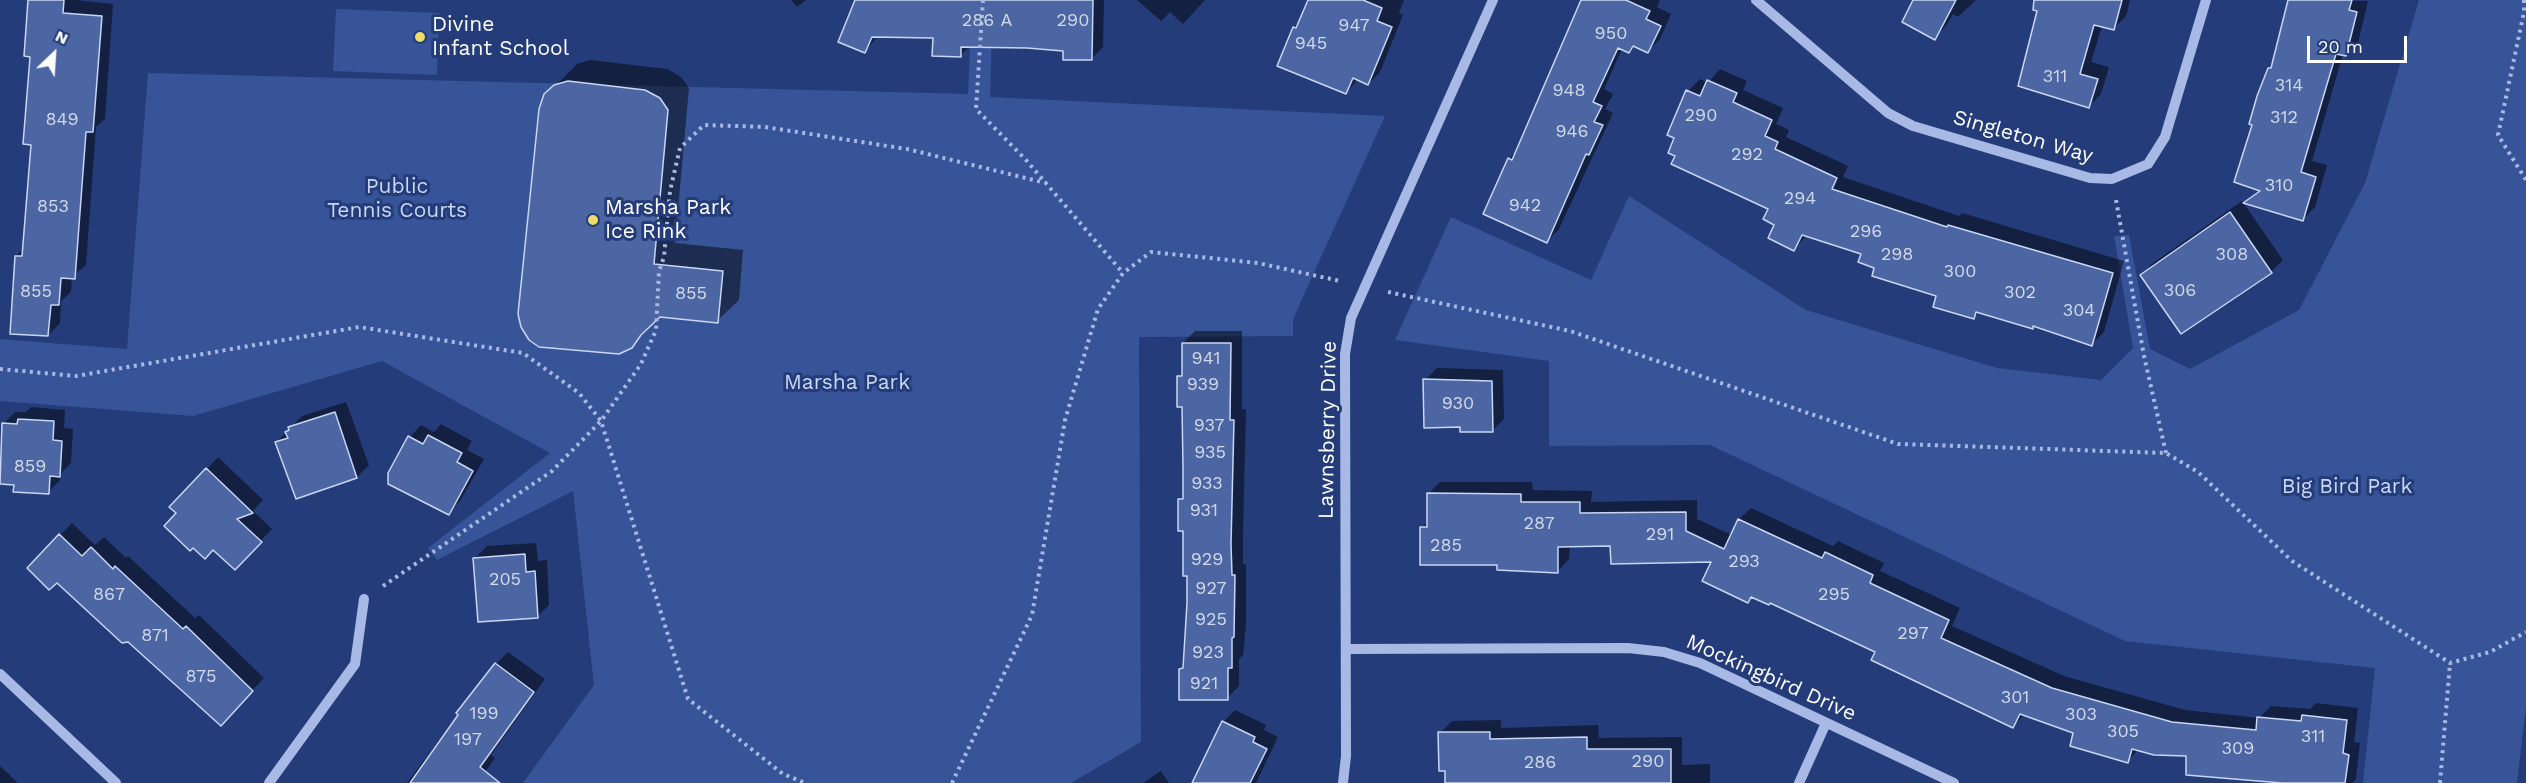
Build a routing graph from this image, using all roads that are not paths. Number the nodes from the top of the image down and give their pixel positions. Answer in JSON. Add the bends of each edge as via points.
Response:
{"nodes":[{"id":1,"x":1493,"y":0,"type":"edge"},
{"id":2,"x":1756,"y":0,"type":"edge"},
{"id":3,"x":2206,"y":0,"type":"edge"},
{"id":4,"x":364,"y":599,"type":"road end"},
{"id":5,"x":1346,"y":649,"type":"junction"},
{"id":6,"x":0,"y":674,"type":"edge"},
{"id":7,"x":1826,"y":723,"type":"junction"},
{"id":8,"x":116,"y":783,"type":"edge"},
{"id":9,"x":269,"y":783,"type":"edge"},
{"id":10,"x":1343,"y":783,"type":"edge"},
{"id":11,"x":1799,"y":783,"type":"edge"},
{"id":12,"x":1954,"y":783,"type":"edge"}],
"edges":[{"from":1,"to":5,"type":"street","name":"Lawnsberry Drive","via":[[1351,318],[1345,354]]},
{"from":2,"to":3,"type":"street","name":"Singleton Way","via":[[1888,113],[1912,126],[2090,178],[2112,179],[2148,164],[2165,137]]},
{"from":4,"to":9,"type":"street","via":[[355,664]]},
{"from":5,"to":7,"type":"street","name":"Mockingbird Drive","via":[[1628,648],[1664,652],[1700,663]]},
{"from":5,"to":10,"type":"street","name":"Lawnsberry Drive"},
{"from":6,"to":8,"type":"street"},
{"from":7,"to":11,"type":"street"},
{"from":7,"to":12,"type":"street","name":"Mockingbird Drive"}]}
